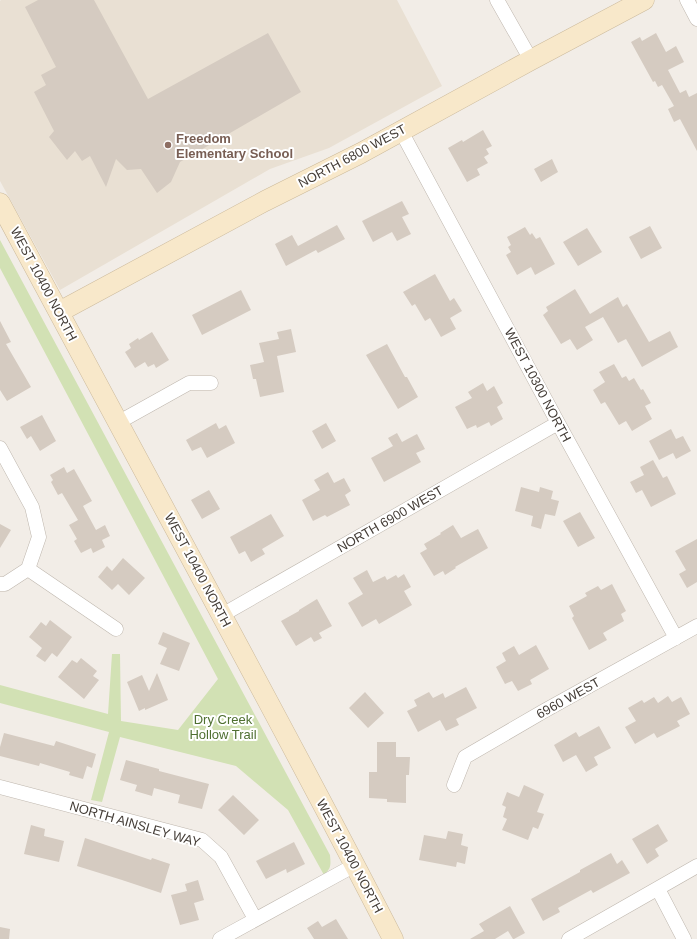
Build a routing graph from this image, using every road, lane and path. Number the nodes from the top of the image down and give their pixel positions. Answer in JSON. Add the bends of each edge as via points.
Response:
{"nodes":[{"id":1,"x":498,"y":0,"type":"edge"},
{"id":2,"x":644,"y":0,"type":"edge"},
{"id":3,"x":687,"y":0,"type":"edge"},
{"id":4,"x":697,"y":19,"type":"edge"},
{"id":5,"x":531,"y":60,"type":"junction"},
{"id":6,"x":401,"y":131,"type":"junction"},
{"id":7,"x":0,"y":203,"type":"edge"},
{"id":8,"x":59,"y":312,"type":"junction"},
{"id":9,"x":211,"y":383,"type":"dead end"},
{"id":10,"x":119,"y":422,"type":"junction"},
{"id":11,"x":558,"y":423,"type":"junction"},
{"id":12,"x":0,"y":448,"type":"edge"},
{"id":13,"x":28,"y":569,"type":"junction"},
{"id":14,"x":0,"y":584,"type":"edge"},
{"id":15,"x":222,"y":615,"type":"junction"},
{"id":16,"x":697,"y":626,"type":"edge"},
{"id":17,"x":116,"y":629,"type":"dead end"},
{"id":18,"x":676,"y":638,"type":"junction"},
{"id":19,"x":454,"y":785,"type":"dead end"},
{"id":20,"x":0,"y":787,"type":"edge"},
{"id":21,"x":355,"y":865,"type":"junction"},
{"id":22,"x":697,"y":866,"type":"edge"},
{"id":23,"x":658,"y":889,"type":"junction"},
{"id":24,"x":256,"y":919,"type":"junction"},
{"id":25,"x":220,"y":939,"type":"edge"},
{"id":26,"x":393,"y":939,"type":"edge"},
{"id":27,"x":569,"y":939,"type":"edge"},
{"id":28,"x":684,"y":939,"type":"edge"}],
"edges":[{"from":1,"to":5,"type":"street"},
{"from":2,"to":5,"type":"street","name":"NORTH 6800 WEST"},
{"from":3,"to":4,"type":"street"},
{"from":5,"to":6,"type":"street","name":"NORTH 6800 WEST"},
{"from":6,"to":8,"type":"street","name":"NORTH 6800 WEST"},
{"from":6,"to":11,"type":"street","name":"WEST 10300 NORTH"},
{"from":7,"to":8,"type":"street","name":"WEST 10400 NORTH"},
{"from":8,"to":10,"type":"street","name":"WEST 10400 NORTH"},
{"from":9,"to":10,"type":"street","via":[[189,383]]},
{"from":10,"to":15,"type":"street","name":"WEST 10400 NORTH"},
{"from":11,"to":15,"type":"street","name":"NORTH 6900 WEST"},
{"from":11,"to":18,"type":"street","name":"WEST 10300 NORTH"},
{"from":12,"to":13,"type":"street","via":[[32,507],[39,537]]},
{"from":13,"to":14,"type":"street","via":[[5,584]]},
{"from":13,"to":17,"type":"street"},
{"from":15,"to":21,"type":"street","name":"WEST 10400 NORTH"},
{"from":16,"to":18,"type":"street","name":"6960 WEST"},
{"from":18,"to":19,"type":"street","name":"6960 WEST","via":[[465,757]]},
{"from":20,"to":24,"type":"street","name":"NORTH AINSLEY WAY","via":[[202,840],[221,857]]},
{"from":21,"to":24,"type":"street"},
{"from":21,"to":26,"type":"street","name":"WEST 10400 NORTH"},
{"from":22,"to":23,"type":"street"},
{"from":23,"to":27,"type":"street"},
{"from":23,"to":28,"type":"street"},
{"from":24,"to":25,"type":"street"}]}
